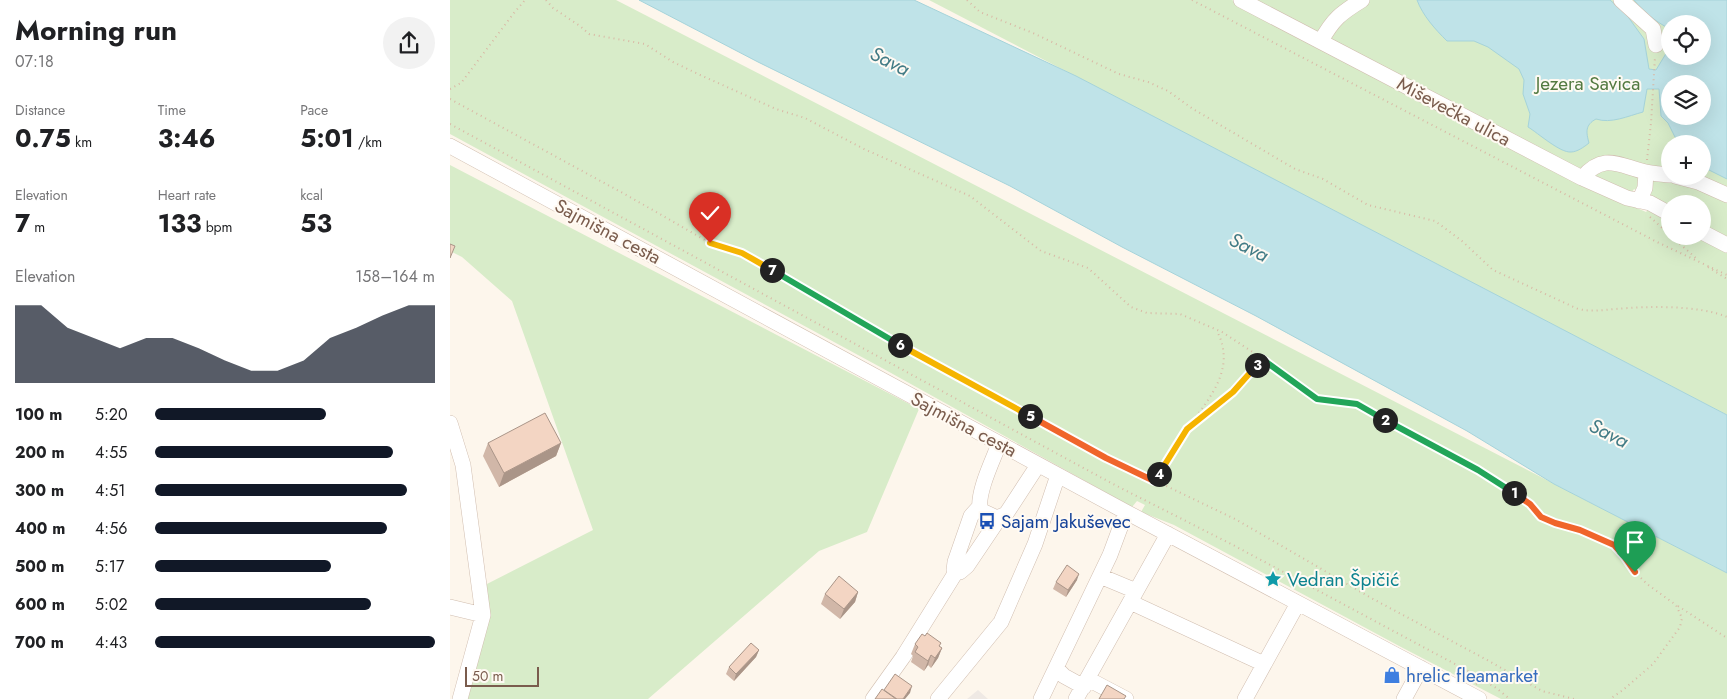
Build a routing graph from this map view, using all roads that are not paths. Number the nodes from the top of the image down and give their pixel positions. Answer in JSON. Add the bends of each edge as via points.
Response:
{"nodes":[{"id":1,"x":1241,"y":0,"type":"edge"},
{"id":2,"x":1362,"y":0,"type":"edge"},
{"id":3,"x":1621,"y":0,"type":"edge"},
{"id":4,"x":1321,"y":41,"type":"junction"},
{"id":5,"x":1656,"y":45,"type":"dead end"},
{"id":6,"x":450,"y":146,"type":"edge"},
{"id":7,"x":1646,"y":172,"type":"junction"},
{"id":8,"x":1661,"y":174,"type":"edge"},
{"id":9,"x":1582,"y":178,"type":"junction"},
{"id":10,"x":1705,"y":185,"type":"edge"},
{"id":11,"x":1727,"y":195,"type":"edge"},
{"id":12,"x":1639,"y":200,"type":"junction"},
{"id":13,"x":1661,"y":210,"type":"edge"},
{"id":14,"x":1711,"y":237,"type":"edge"},
{"id":15,"x":1727,"y":245,"type":"edge"},
{"id":16,"x":450,"y":423,"type":"edge"},
{"id":17,"x":1000,"y":444,"type":"junction"},
{"id":18,"x":1038,"y":465,"type":"junction"},
{"id":19,"x":1058,"y":475,"type":"junction"},
{"id":20,"x":980,"y":506,"type":"junction"},
{"id":21,"x":1126,"y":512,"type":"junction"},
{"id":22,"x":1000,"y":517,"type":"junction"},
{"id":23,"x":1168,"y":534,"type":"junction"},
{"id":24,"x":956,"y":572,"type":"junction"},
{"id":25,"x":1100,"y":576,"type":"junction"},
{"id":26,"x":1133,"y":597,"type":"junction"},
{"id":27,"x":1298,"y":603,"type":"junction"},
{"id":28,"x":450,"y":608,"type":"edge"},
{"id":29,"x":482,"y":614,"type":"junction"},
{"id":30,"x":1264,"y":664,"type":"junction"},
{"id":31,"x":1056,"y":668,"type":"junction"},
{"id":32,"x":1421,"y":668,"type":"junction"},
{"id":33,"x":450,"y":677,"type":"edge"},
{"id":34,"x":465,"y":680,"type":"junction"},
{"id":35,"x":1083,"y":688,"type":"edge"},
{"id":36,"x":1249,"y":698,"type":"edge"},
{"id":37,"x":460,"y":699,"type":"edge"},
{"id":38,"x":873,"y":699,"type":"edge"},
{"id":39,"x":938,"y":699,"type":"edge"},
{"id":40,"x":1041,"y":699,"type":"edge"},
{"id":41,"x":1126,"y":699,"type":"edge"},
{"id":42,"x":1404,"y":699,"type":"edge"},
{"id":43,"x":1479,"y":699,"type":"edge"}],
"edges":[{"from":1,"to":4,"type":"street","name":"Miševečka ulica"},
{"from":2,"to":4,"type":"street","via":[[1332,21]]},
{"from":3,"to":5,"type":"street","via":[[1653,29]]},
{"from":4,"to":9,"type":"street","name":"Miševečka ulica"},
{"from":6,"to":17,"type":"street","name":"Sajmišna cesta"},
{"from":7,"to":8,"type":"street"},
{"from":7,"to":9,"type":"street","via":[[1606,161]]},
{"from":7,"to":12,"type":"street","via":[[1645,188]]},
{"from":9,"to":12,"type":"street","name":"Miševečka ulica"},
{"from":10,"to":11,"type":"street"},
{"from":12,"to":13,"type":"street","name":"Miševečka ulica"},
{"from":14,"to":15,"type":"street"},
{"from":16,"to":29,"type":"street","via":[[463,465]]},
{"from":17,"to":18,"type":"street","name":"Sajmišna cesta"},
{"from":17,"to":20,"type":"street"},
{"from":18,"to":19,"type":"street","name":"Sajmišna cesta"},
{"from":18,"to":22,"type":"street","via":[[1006,514]]},
{"from":19,"to":21,"type":"street","name":"Sajmišna cesta"},
{"from":19,"to":39,"type":"street","via":[[1035,544],[1002,622]]},
{"from":20,"to":22,"type":"street","via":[[980,510]]},
{"from":20,"to":24,"type":"street","via":[[971,516],[955,562]]},
{"from":21,"to":23,"type":"street","name":"Sajmišna cesta"},
{"from":21,"to":25,"type":"street"},
{"from":22,"to":24,"type":"street","via":[[967,566]]},
{"from":23,"to":26,"type":"street"},
{"from":23,"to":27,"type":"street","name":"Sajmišna cesta"},
{"from":24,"to":38,"type":"street"},
{"from":25,"to":26,"type":"street"},
{"from":25,"to":31,"type":"street"},
{"from":26,"to":30,"type":"street"},
{"from":26,"to":35,"type":"street"},
{"from":27,"to":30,"type":"street"},
{"from":27,"to":32,"type":"street","name":"Sajmišna cesta"},
{"from":28,"to":29,"type":"street"},
{"from":29,"to":34,"type":"street"},
{"from":30,"to":36,"type":"street"},
{"from":31,"to":35,"type":"street"},
{"from":31,"to":40,"type":"street"},
{"from":32,"to":42,"type":"street"},
{"from":32,"to":43,"type":"street","name":"Sajmišna cesta"},
{"from":33,"to":34,"type":"street"},
{"from":34,"to":37,"type":"street"},
{"from":35,"to":41,"type":"street"}]}
